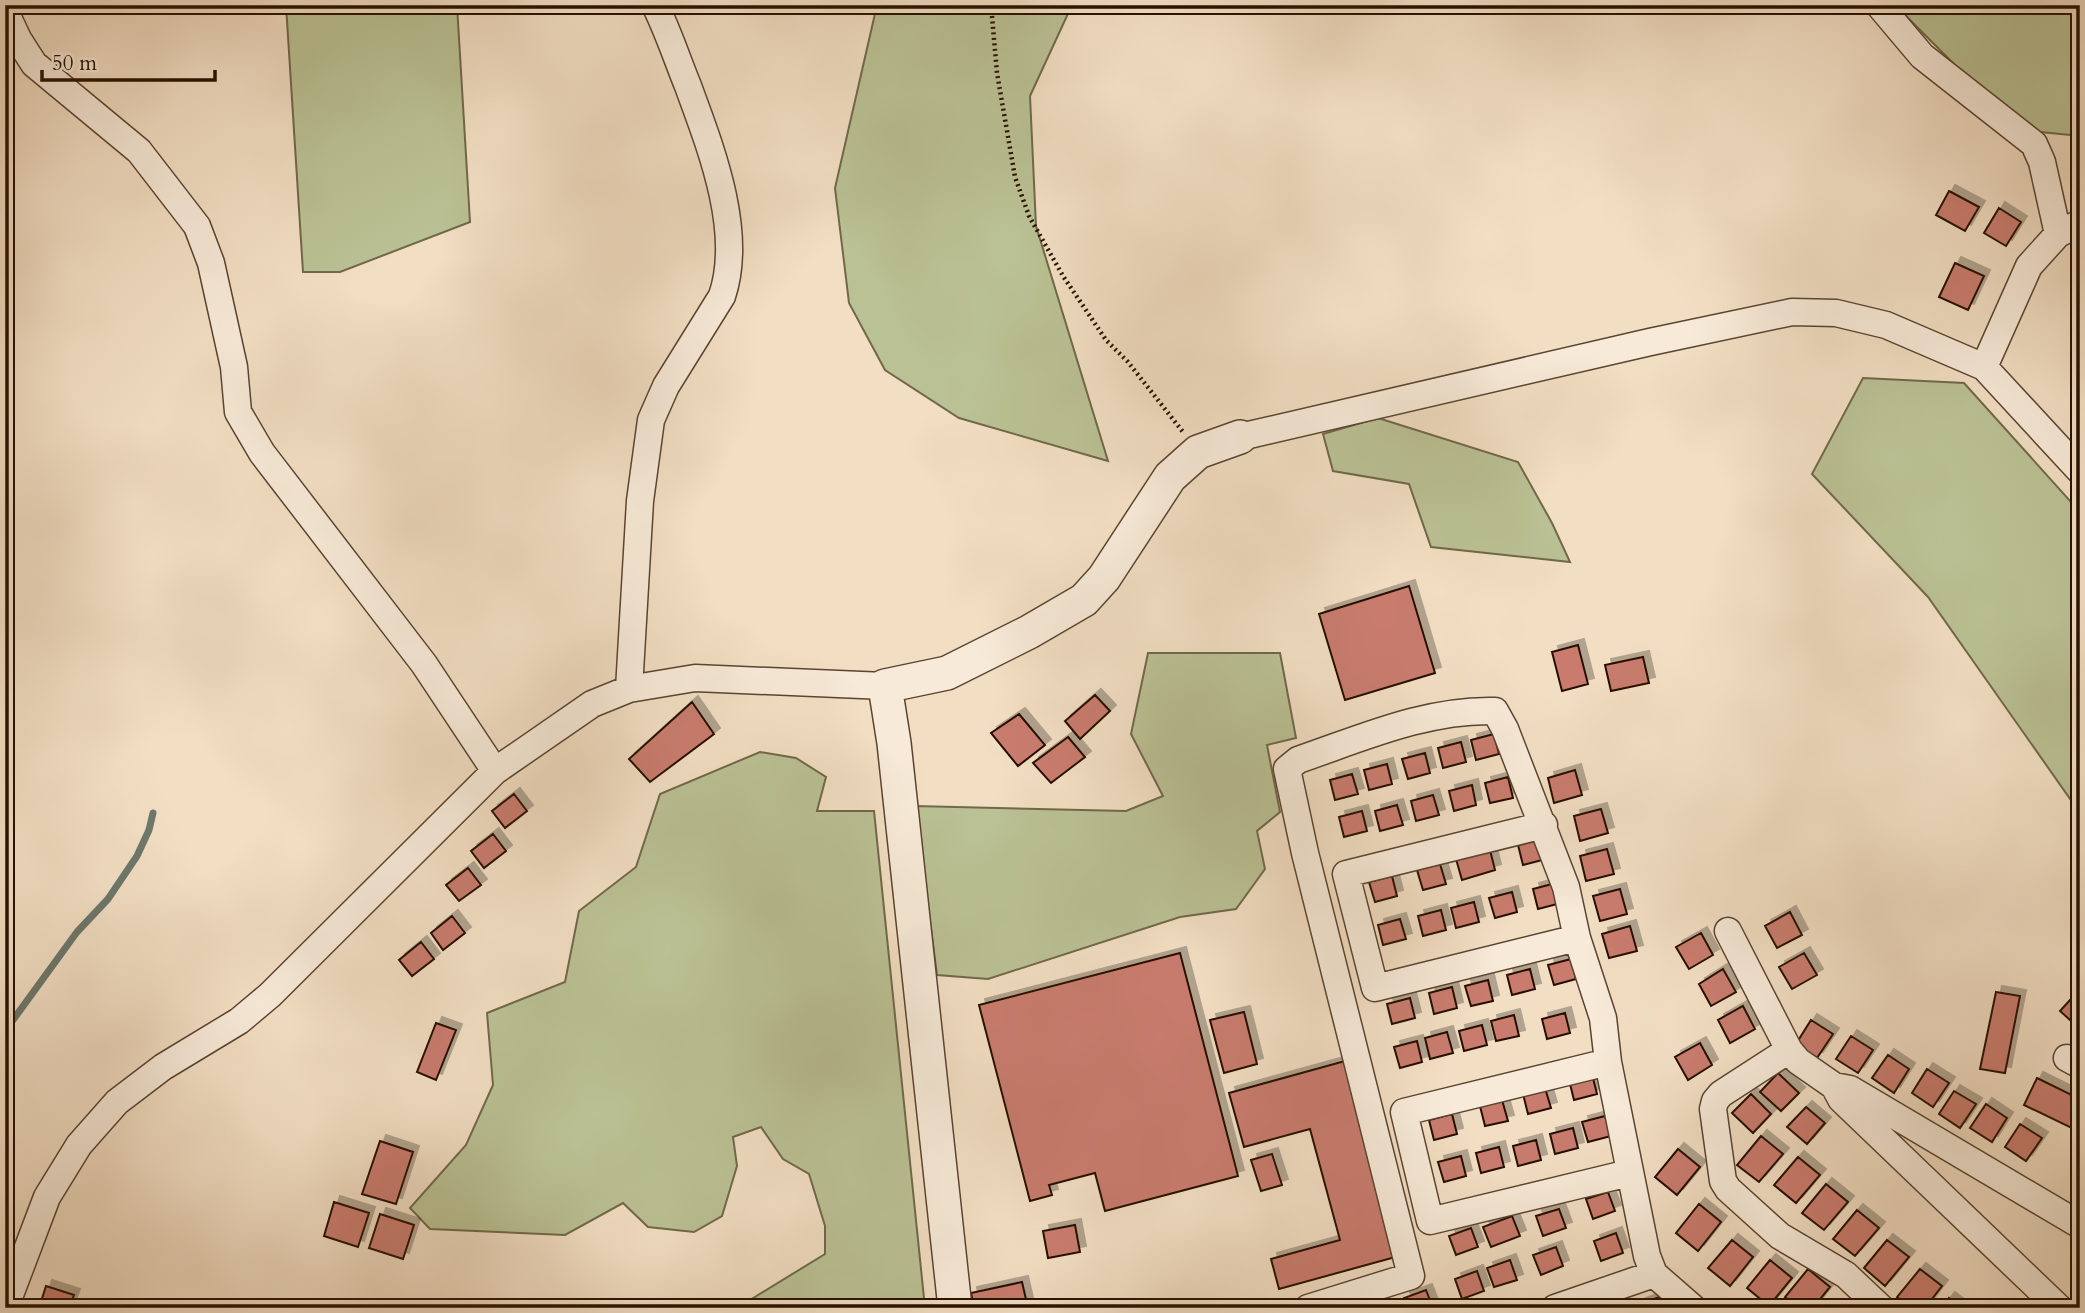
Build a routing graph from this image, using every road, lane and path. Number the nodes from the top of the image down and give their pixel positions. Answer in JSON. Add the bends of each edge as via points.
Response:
{"nodes":[{"id":1,"x":655,"y":5,"type":"edge"},
{"id":2,"x":991,"y":5,"type":"edge"},
{"id":3,"x":1879,"y":5,"type":"edge"},
{"id":4,"x":5,"y":10,"type":"edge"},
{"id":5,"x":2069,"y":228,"type":"edge"},
{"id":6,"x":1984,"y":368,"type":"junction"},
{"id":7,"x":1240,"y":437,"type":"joint"},
{"id":8,"x":1198,"y":452,"type":"junction"},
{"id":9,"x":2080,"y":471,"type":"edge"},
{"id":10,"x":885,"y":686,"type":"junction"},
{"id":11,"x":629,"y":689,"type":"junction"},
{"id":12,"x":495,"y":771,"type":"junction"},
{"id":13,"x":1544,"y":825,"type":"junction"},
{"id":14,"x":1728,"y":931,"type":"dead end"},
{"id":15,"x":1577,"y":938,"type":"junction"},
{"id":16,"x":1788,"y":1050,"type":"junction"},
{"id":17,"x":1608,"y":1062,"type":"junction"},
{"id":18,"x":1834,"y":1086,"type":"junction"},
{"id":19,"x":1629,"y":1173,"type":"junction"},
{"id":20,"x":2080,"y":1225,"type":"edge"},
{"id":21,"x":1654,"y":1274,"type":"junction"},
{"id":22,"x":2080,"y":1302,"type":"edge"},
{"id":23,"x":5,"y":1308,"type":"edge"},
{"id":24,"x":955,"y":1308,"type":"edge"},
{"id":25,"x":1308,"y":1308,"type":"edge"},
{"id":26,"x":1555,"y":1308,"type":"edge"},
{"id":27,"x":1693,"y":1308,"type":"edge"},
{"id":28,"x":1881,"y":1308,"type":"edge"},
{"id":29,"x":2059,"y":1308,"type":"edge"},
{"id":30,"x":2075,"y":1308,"type":"edge"}],
"edges":[{"from":1,"to":11,"type":"street","via":[[713,154],[727,224],[727,279],[722,296],[666,386],[651,420],[640,501]]},
{"from":2,"to":8,"type":"path","via":[[1015,177],[1029,216],[1106,340]]},
{"from":3,"to":5,"type":"street","via":[[1922,56],[2034,144]]},
{"from":4,"to":12,"type":"street","via":[[34,64],[139,151],[197,226],[211,263],[234,367],[238,412],[261,453],[424,664]]},
{"from":5,"to":6,"type":"street","via":[[2029,266]]},
{"from":6,"to":7,"type":"street","via":[[1886,325],[1836,313],[1792,312]]},
{"from":6,"to":9,"type":"street"},
{"from":7,"to":8,"type":"street"},
{"from":8,"to":10,"type":"street","via":[[1170,477],[1104,578],[1084,600],[947,673]]},
{"from":10,"to":11,"type":"street","via":[[695,678]]},
{"from":10,"to":24,"type":"street"},
{"from":11,"to":12,"type":"street","via":[[592,704]]},
{"from":12,"to":23,"type":"street","via":[[270,995],[239,1021],[163,1067],[117,1102],[79,1145],[47,1197]]},
{"from":13,"to":15,"type":"street","via":[[1566,887]]},
{"from":13,"to":15,"type":"street","via":[[1346,874],[1375,988]]},
{"from":13,"to":25,"type":"street","via":[[1495,711],[1465,710],[1413,721],[1298,760],[1287,769],[1411,1276]]},
{"from":14,"to":16,"type":"street"},
{"from":15,"to":17,"type":"street","via":[[1603,1018]]},
{"from":16,"to":18,"type":"street"},
{"from":16,"to":28,"type":"street","via":[[1715,1101],[1723,1181],[1772,1229],[1846,1275]]},
{"from":17,"to":19,"type":"street"},
{"from":17,"to":19,"type":"street","via":[[1404,1112],[1430,1221]]},
{"from":18,"to":20,"type":"street","via":[[1850,1089]]},
{"from":18,"to":29,"type":"street","via":[[1841,1099]]},
{"from":19,"to":21,"type":"street"},
{"from":21,"to":26,"type":"street"},
{"from":21,"to":27,"type":"street"},
{"from":22,"to":30,"type":"street"}]}
